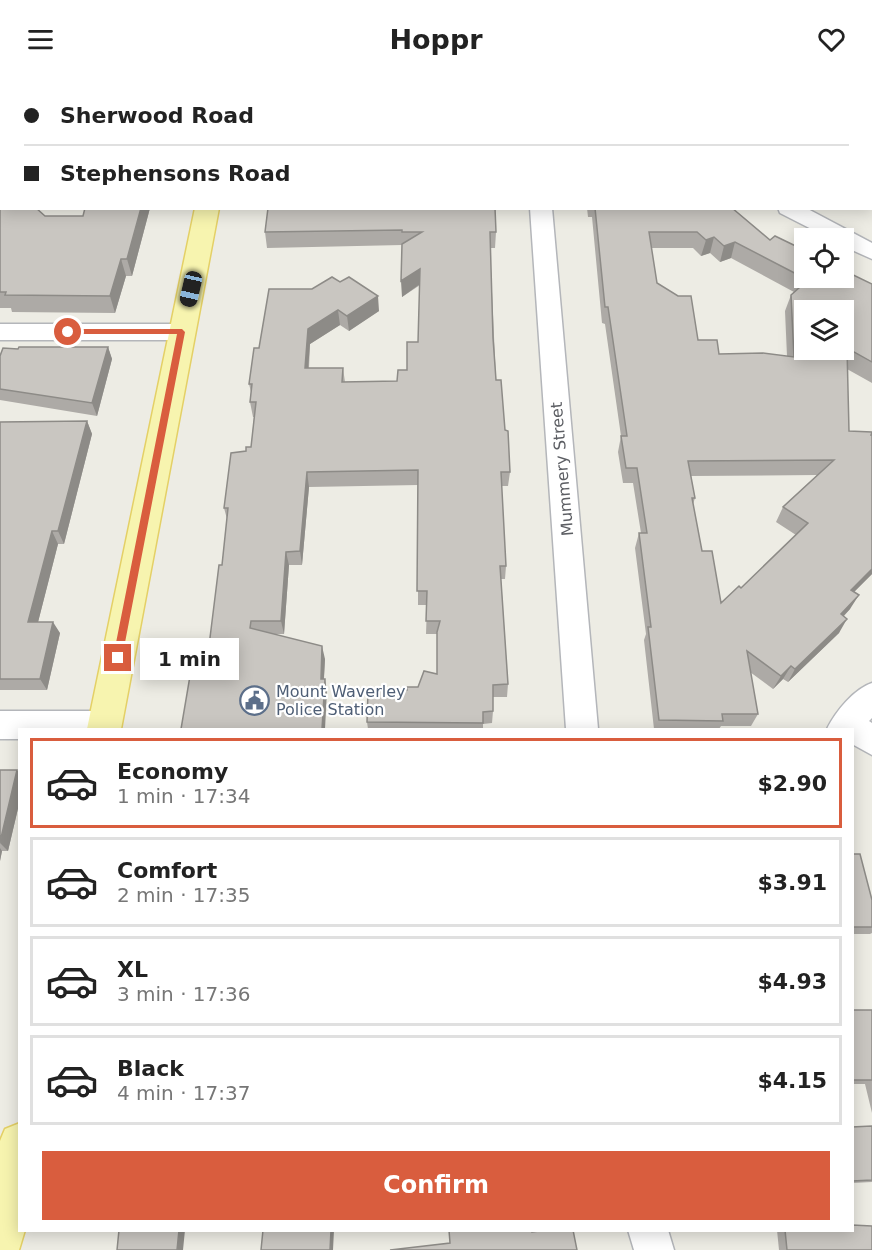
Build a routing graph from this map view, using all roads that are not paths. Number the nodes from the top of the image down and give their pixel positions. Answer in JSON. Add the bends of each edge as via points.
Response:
{"nodes":[{"id":1,"x":207,"y":210,"type":"edge"},
{"id":2,"x":221,"y":210,"type":"edge"},
{"id":3,"x":541,"y":210,"type":"edge"},
{"id":4,"x":792,"y":210,"type":"edge"},
{"id":5,"x":200,"y":250,"type":"junction"},
{"id":6,"x":872,"y":252,"type":"edge"},
{"id":7,"x":0,"y":332,"type":"edge"},
{"id":8,"x":182,"y":332,"type":"junction"},
{"id":9,"x":872,"y":696,"type":"edge"},
{"id":10,"x":0,"y":725,"type":"edge"},
{"id":11,"x":104,"y":727,"type":"edge"},
{"id":12,"x":582,"y":728,"type":"edge"},
{"id":13,"x":854,"y":731,"type":"edge"},
{"id":14,"x":18,"y":1154,"type":"edge"},
{"id":15,"x":649,"y":1232,"type":"edge"},
{"id":16,"x":0,"y":1242,"type":"edge"},
{"id":17,"x":654,"y":1250,"type":"edge"}],
"edges":[{"from":1,"to":5,"type":"main road"},
{"from":2,"to":5,"type":"main road"},
{"from":3,"to":12,"type":"street","name":"Mummery Street"},
{"from":4,"to":6,"type":"street"},
{"from":5,"to":8,"type":"main road"},
{"from":7,"to":8,"type":"street"},
{"from":8,"to":11,"type":"main road"},
{"from":9,"to":13,"type":"street"},
{"from":10,"to":11,"type":"street"},
{"from":14,"to":16,"type":"main road"},
{"from":15,"to":17,"type":"street"}]}
